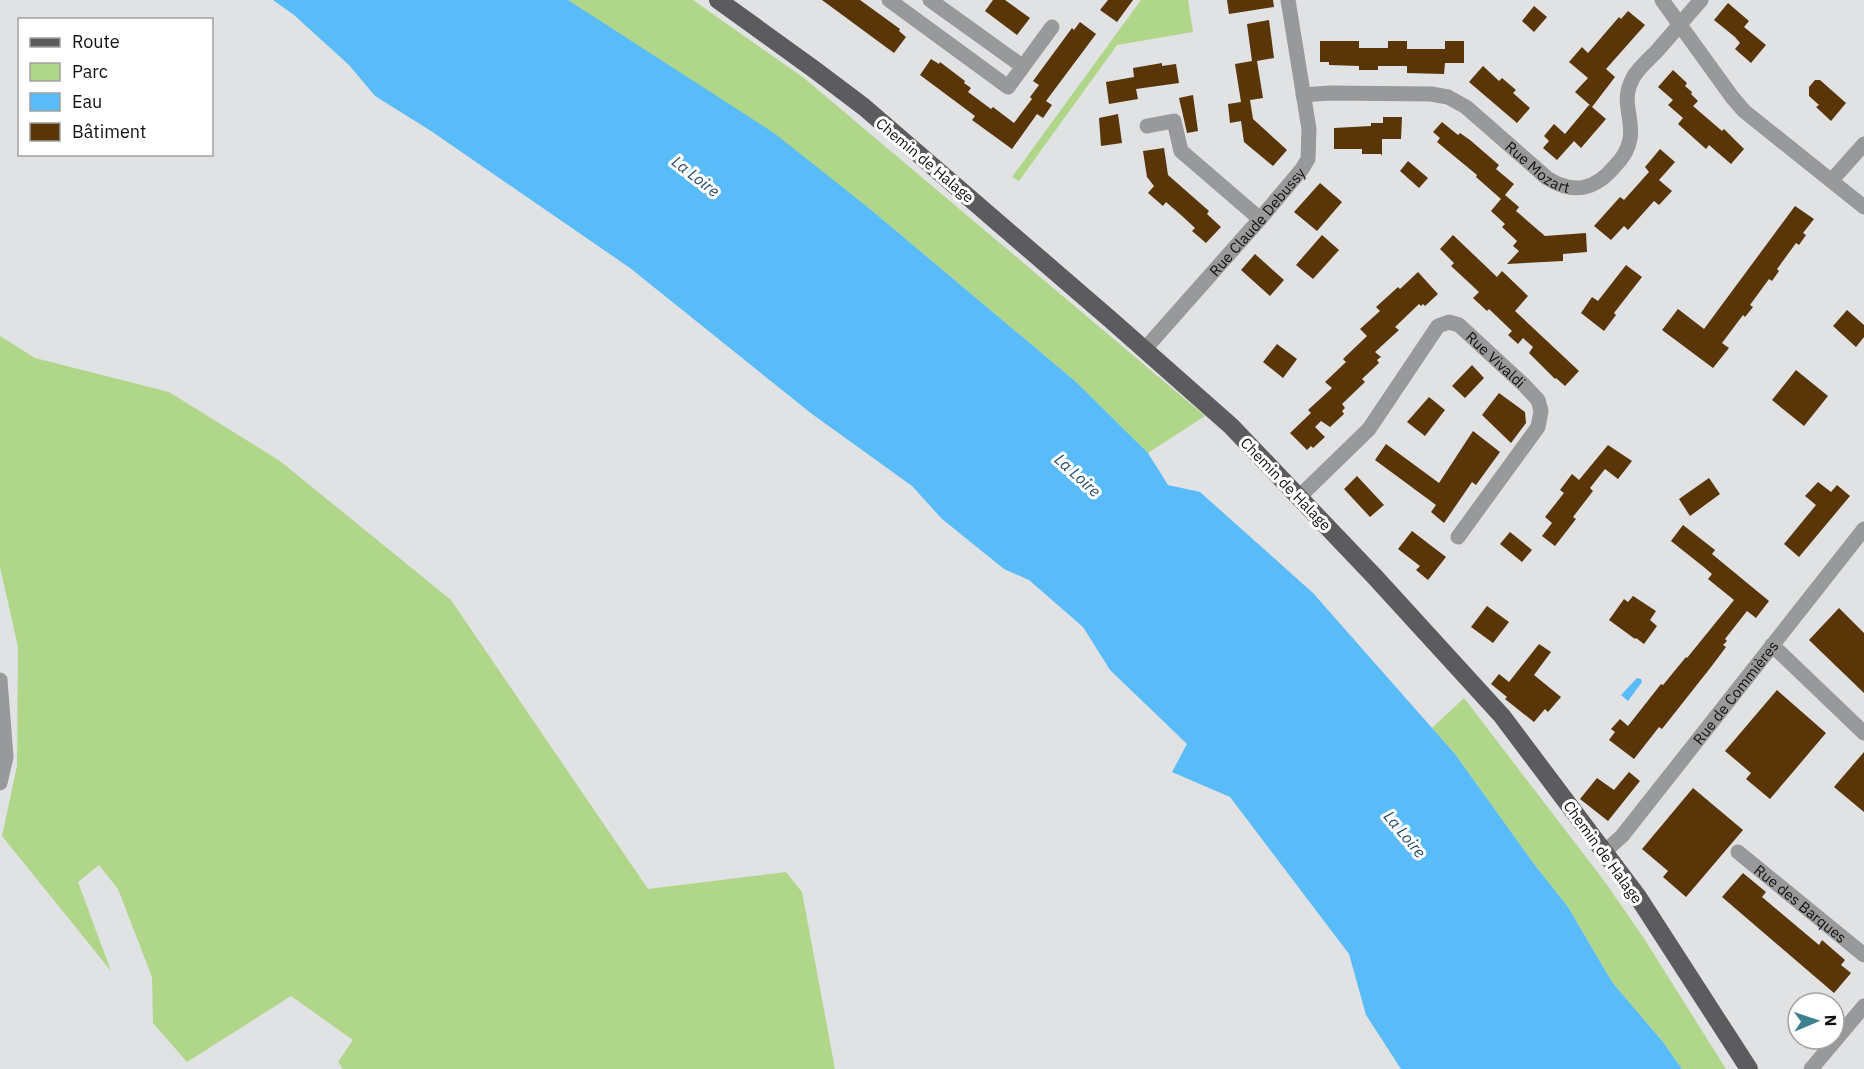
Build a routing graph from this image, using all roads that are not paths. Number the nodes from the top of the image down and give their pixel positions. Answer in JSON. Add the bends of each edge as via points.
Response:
{"nodes":[{"id":1,"x":718,"y":0,"type":"edge"},
{"id":2,"x":890,"y":0,"type":"edge"},
{"id":3,"x":1288,"y":0,"type":"edge"},
{"id":4,"x":1662,"y":0,"type":"edge"},
{"id":5,"x":1701,"y":0,"type":"edge"},
{"id":6,"x":936,"y":2,"type":"edge"},
{"id":7,"x":1680,"y":25,"type":"junction"},
{"id":8,"x":1052,"y":27,"type":"dead end"},
{"id":9,"x":1022,"y":66,"type":"junction"},
{"id":10,"x":1304,"y":95,"type":"junction"},
{"id":11,"x":1147,"y":126,"type":"dead end"},
{"id":12,"x":1864,"y":144,"type":"edge"},
{"id":13,"x":1832,"y":180,"type":"junction"},
{"id":14,"x":1864,"y":207,"type":"edge"},
{"id":15,"x":1260,"y":219,"type":"junction"},
{"id":16,"x":1144,"y":350,"type":"junction"},
{"id":17,"x":1299,"y":497,"type":"junction"},
{"id":18,"x":1864,"y":529,"type":"edge"},
{"id":19,"x":1458,"y":537,"type":"dead end"},
{"id":20,"x":1772,"y":645,"type":"junction"},
{"id":21,"x":0,"y":680,"type":"edge"},
{"id":22,"x":1864,"y":733,"type":"edge"},
{"id":23,"x":0,"y":783,"type":"edge"},
{"id":24,"x":1604,"y":852,"type":"junction"},
{"id":25,"x":1738,"y":852,"type":"dead end"},
{"id":26,"x":1864,"y":955,"type":"edge"},
{"id":27,"x":1864,"y":1006,"type":"edge"},
{"id":28,"x":1749,"y":1069,"type":"edge"},
{"id":29,"x":1811,"y":1069,"type":"edge"}],
"edges":[{"from":1,"to":16,"type":"main road","name":"Chemin de Halage","via":[[864,107]]},
{"from":2,"to":9,"type":"street","via":[[1008,87]]},
{"from":3,"to":10,"type":"street","name":"Rue Claude Debussy"},
{"from":4,"to":7,"type":"street"},
{"from":5,"to":7,"type":"street","name":"Rue Mozart"},
{"from":6,"to":9,"type":"street"},
{"from":7,"to":10,"type":"street","name":"Rue Mozart","via":[[1635,75],[1627,92],[1631,130],[1627,151],[1607,176],[1581,188],[1557,185],[1466,107],[1448,98],[1431,94]]},
{"from":7,"to":13,"type":"street","via":[[1744,111]]},
{"from":8,"to":9,"type":"street"},
{"from":10,"to":15,"type":"street","name":"Rue Claude Debussy","via":[[1308,159]]},
{"from":11,"to":15,"type":"street","via":[[1174,121],[1181,151]]},
{"from":12,"to":13,"type":"street"},
{"from":13,"to":14,"type":"street"},
{"from":15,"to":16,"type":"street","name":"Rue Claude Debussy"},
{"from":16,"to":17,"type":"main road","name":"Chemin de Halage","via":[[1231,426]]},
{"from":17,"to":19,"type":"street","name":"Rue Vivaldi","via":[[1370,429],[1438,326],[1449,322],[1459,325],[1524,385],[1538,400],[1541,411],[1538,427]]},
{"from":17,"to":24,"type":"main road","name":"Chemin de Halage","via":[[1502,716]]},
{"from":18,"to":20,"type":"street","name":"Rue de Commières"},
{"from":20,"to":22,"type":"street"},
{"from":20,"to":24,"type":"street","name":"Rue de Commières","via":[[1622,836]]},
{"from":21,"to":23,"type":"street","via":[[6,757]]},
{"from":24,"to":28,"type":"main road","name":"Chemin de Halage","via":[[1638,897]]},
{"from":25,"to":26,"type":"street","name":"Rue des Barques"},
{"from":27,"to":29,"type":"street"}]}
